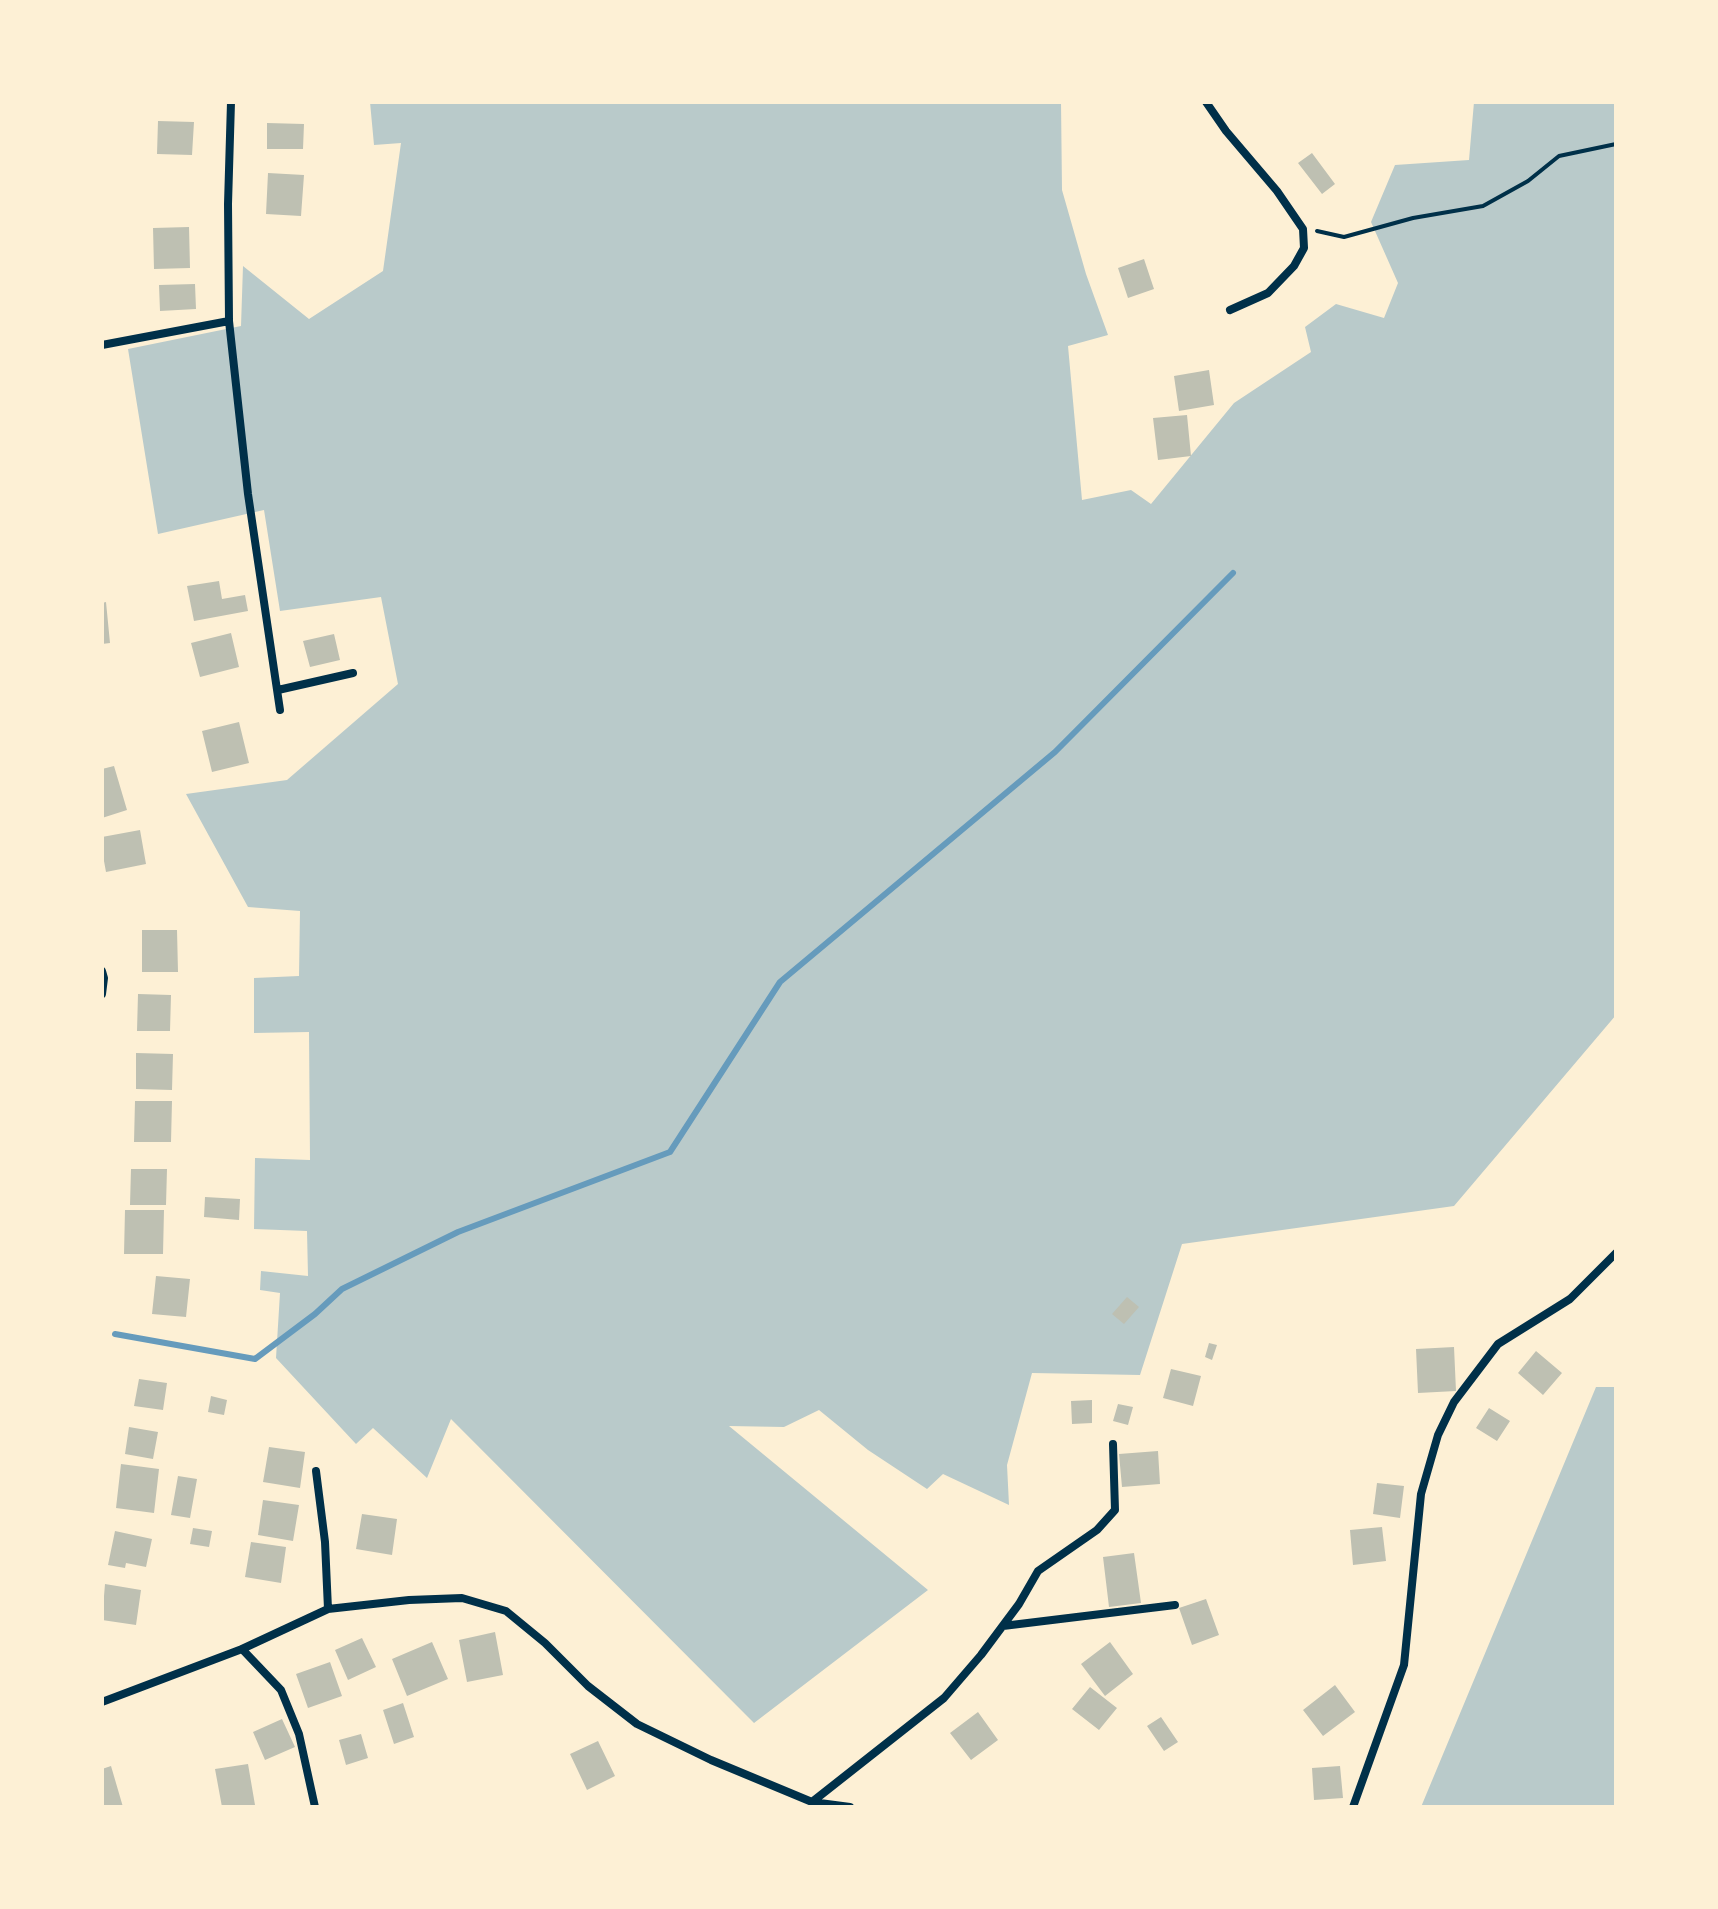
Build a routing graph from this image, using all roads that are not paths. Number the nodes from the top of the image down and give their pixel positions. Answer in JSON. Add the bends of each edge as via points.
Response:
{"nodes":[{"id":1,"x":231,"y":102,"type":"edge"},
{"id":2,"x":1206,"y":102,"type":"edge"},
{"id":3,"x":1230,"y":310,"type":"dead end"},
{"id":4,"x":229,"y":321,"type":"junction"},
{"id":5,"x":102,"y":345,"type":"edge"},
{"id":6,"x":353,"y":673,"type":"dead end"},
{"id":7,"x":278,"y":690,"type":"junction"},
{"id":8,"x":280,"y":710,"type":"dead end"},
{"id":9,"x":102,"y":971,"type":"edge"},
{"id":10,"x":102,"y":994,"type":"edge"},
{"id":11,"x":1616,"y":1253,"type":"edge"},
{"id":12,"x":1113,"y":1444,"type":"dead end"},
{"id":13,"x":316,"y":1471,"type":"dead end"},
{"id":14,"x":1175,"y":1605,"type":"dead end"},
{"id":15,"x":328,"y":1609,"type":"junction"},
{"id":16,"x":1003,"y":1626,"type":"junction"},
{"id":17,"x":242,"y":1649,"type":"junction"},
{"id":18,"x":102,"y":1702,"type":"edge"},
{"id":19,"x":812,"y":1802,"type":"junction"},
{"id":20,"x":315,"y":1807,"type":"edge"},
{"id":21,"x":850,"y":1807,"type":"edge"},
{"id":22,"x":1353,"y":1807,"type":"edge"}],
"edges":[{"from":1,"to":4,"type":"street"},
{"from":2,"to":3,"type":"street","via":[[1303,229],[1304,248],[1294,266],[1268,293]]},
{"from":4,"to":5,"type":"street"},
{"from":4,"to":7,"type":"street"},
{"from":6,"to":7,"type":"street"},
{"from":7,"to":8,"type":"street"},
{"from":9,"to":10,"type":"street"},
{"from":11,"to":22,"type":"street","via":[[1570,1299],[1498,1344],[1454,1402],[1438,1435],[1421,1494],[1404,1665]]},
{"from":12,"to":16,"type":"street","via":[[1115,1510],[1097,1530],[1038,1571]]},
{"from":13,"to":15,"type":"street"},
{"from":14,"to":16,"type":"street"},
{"from":15,"to":17,"type":"street"},
{"from":15,"to":19,"type":"street","via":[[462,1598],[506,1611],[637,1724]]},
{"from":16,"to":19,"type":"street","via":[[944,1698]]},
{"from":17,"to":18,"type":"street"},
{"from":17,"to":20,"type":"street","via":[[281,1690],[299,1734]]},
{"from":19,"to":21,"type":"street"}]}
